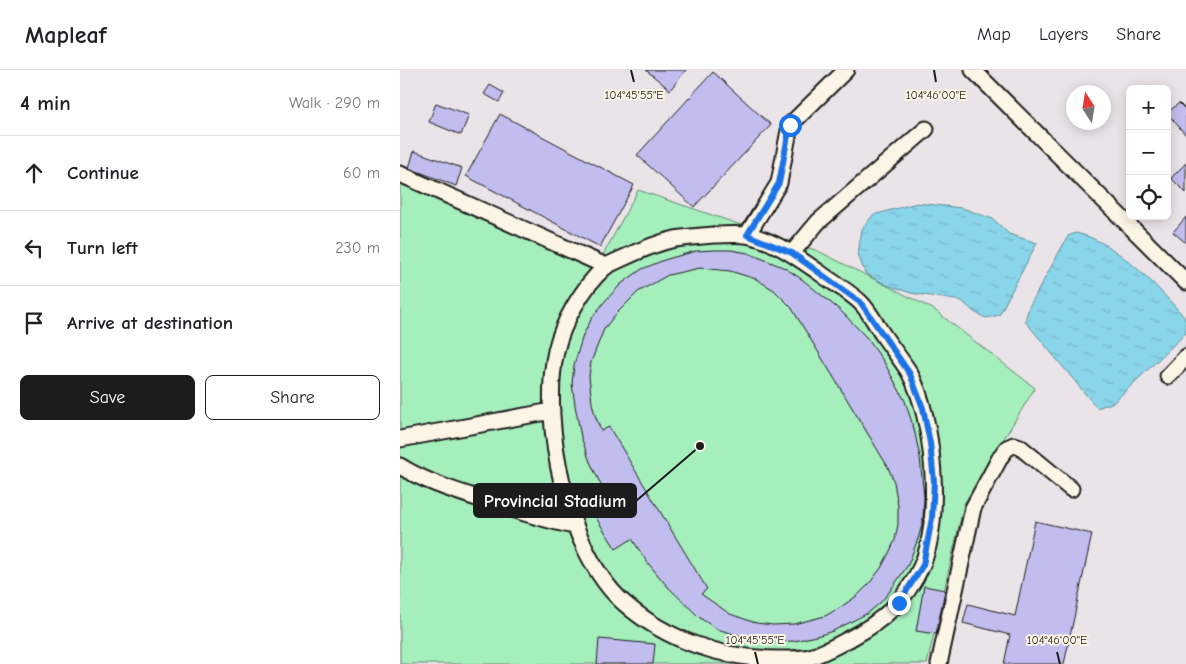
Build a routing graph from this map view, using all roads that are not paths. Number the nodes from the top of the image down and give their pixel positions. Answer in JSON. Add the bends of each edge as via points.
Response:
{"nodes":[{"id":1,"x":846,"y":70,"type":"edge"},
{"id":2,"x":973,"y":70,"type":"edge"},
{"id":3,"x":926,"y":129,"type":"dead end"},
{"id":4,"x":400,"y":174,"type":"edge"},
{"id":5,"x":747,"y":235,"type":"junction"},
{"id":6,"x":792,"y":253,"type":"junction"},
{"id":7,"x":606,"y":266,"type":"junction"},
{"id":8,"x":1186,"y":282,"type":"edge"},
{"id":9,"x":1186,"y":358,"type":"edge"},
{"id":10,"x":1168,"y":376,"type":"dead end"},
{"id":11,"x":552,"y":411,"type":"junction"},
{"id":12,"x":400,"y":440,"type":"edge"},
{"id":13,"x":400,"y":466,"type":"edge"},
{"id":14,"x":1071,"y":489,"type":"dead end"},
{"id":15,"x":574,"y":526,"type":"junction"},
{"id":16,"x":939,"y":664,"type":"edge"}],
"edges":[{"from":1,"to":5,"type":"street","via":[[790,125],[779,183]]},
{"from":2,"to":8,"type":"street"},
{"from":3,"to":6,"type":"street","via":[[818,222]]},
{"from":4,"to":7,"type":"street"},
{"from":5,"to":6,"type":"street"},
{"from":5,"to":7,"type":"street","via":[[674,239]]},
{"from":6,"to":15,"type":"street","via":[[861,303],[910,374],[923,408],[934,481],[932,518],[923,565],[899,603],[857,635],[810,657],[758,659],[727,654],[670,634],[622,602],[586,553]]},
{"from":7,"to":11,"type":"street","via":[[583,292],[564,327],[556,351]]},
{"from":9,"to":10,"type":"street"},
{"from":11,"to":12,"type":"street"},
{"from":11,"to":15,"type":"street","via":[[554,441]]},
{"from":13,"to":15,"type":"street","via":[[454,491]]},
{"from":14,"to":16,"type":"street","via":[[1020,447],[1007,448],[973,508]]}]}
